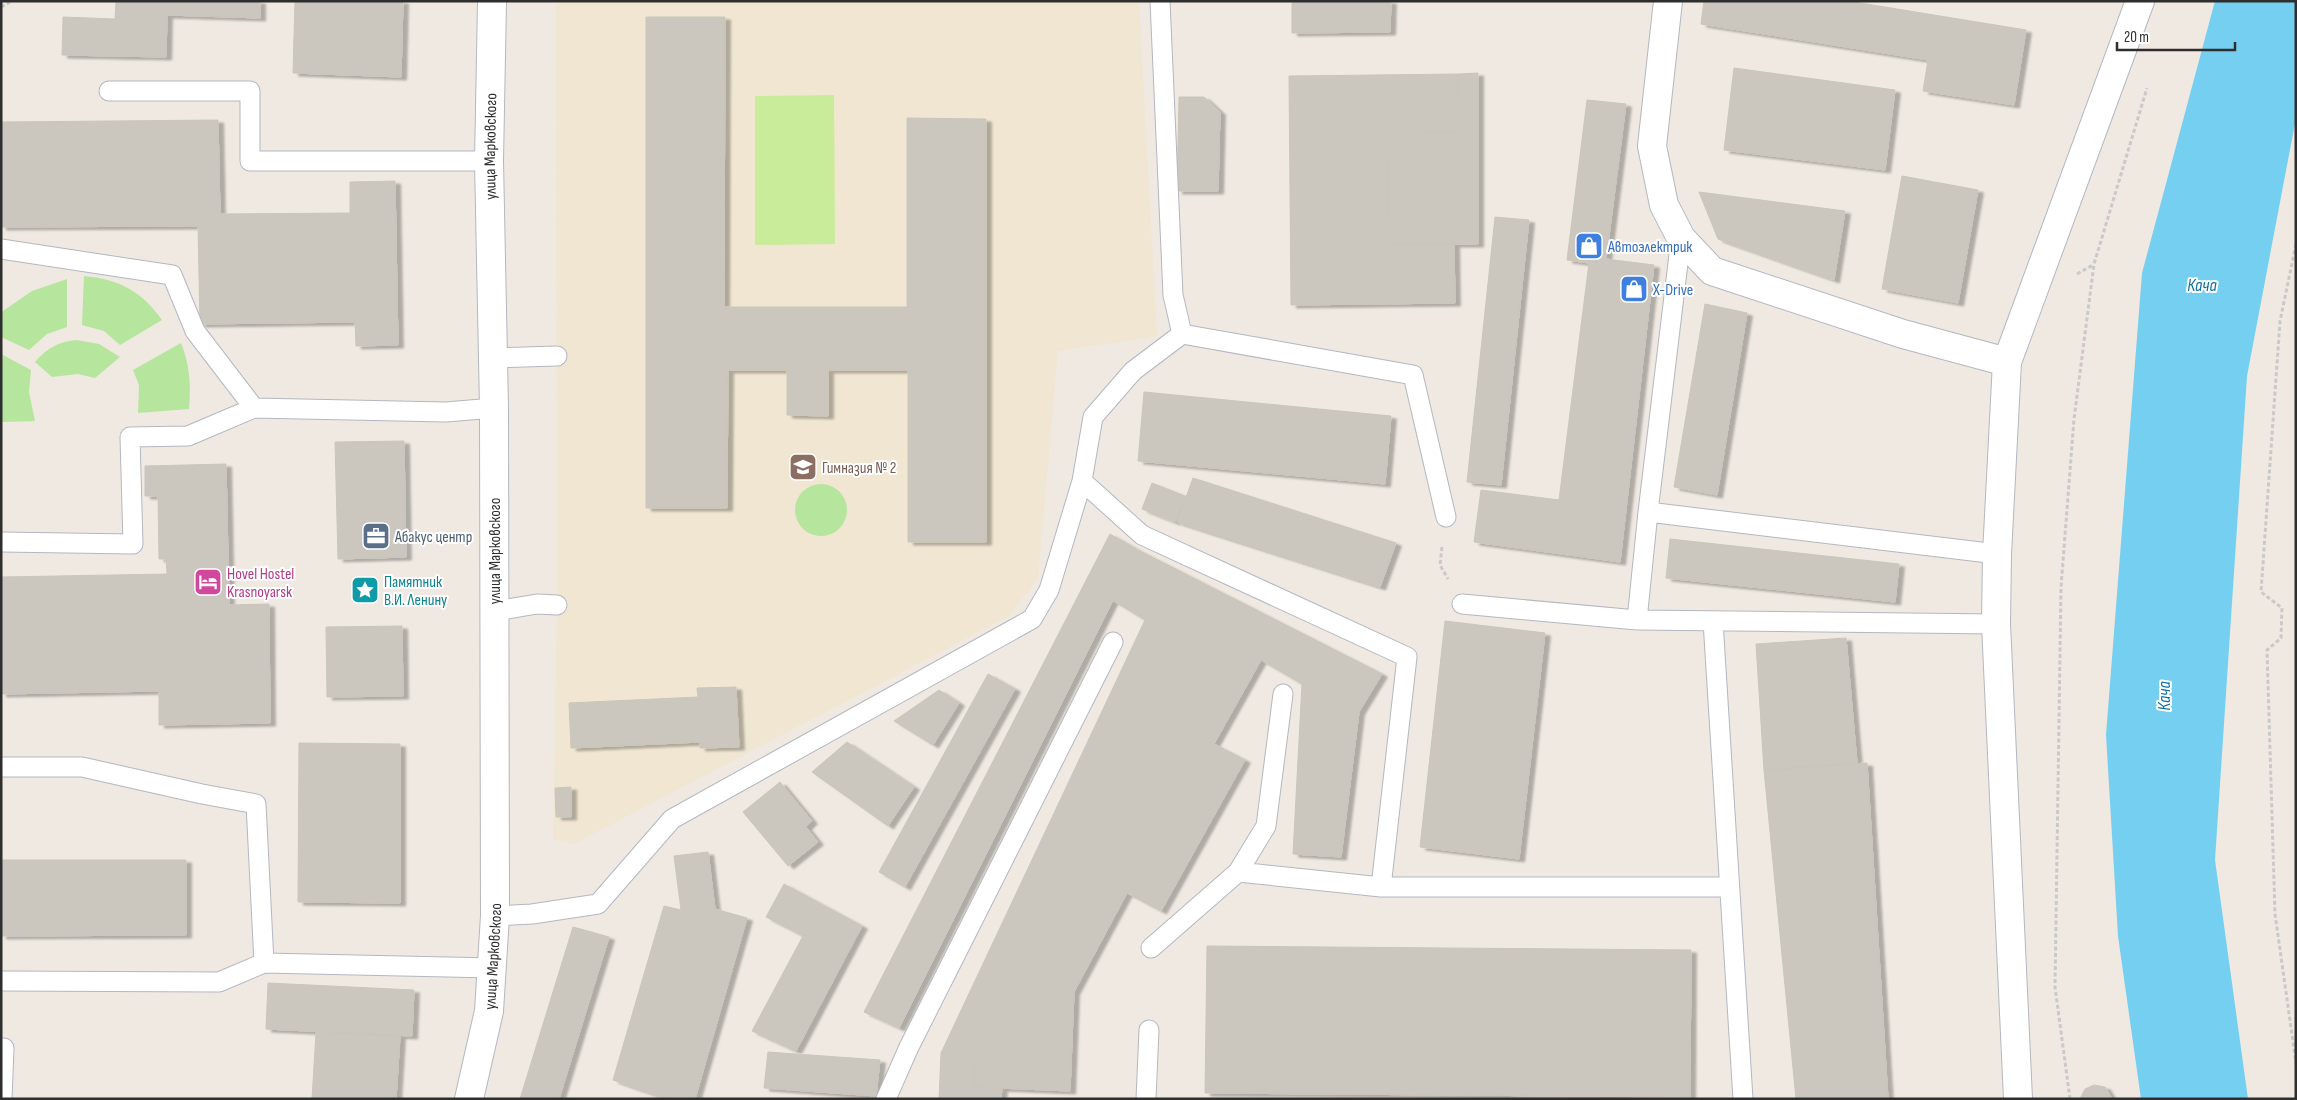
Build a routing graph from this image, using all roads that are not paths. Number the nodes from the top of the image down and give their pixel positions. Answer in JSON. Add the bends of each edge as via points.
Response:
{"nodes":[{"id":1,"x":492,"y":1,"type":"edge"},
{"id":2,"x":1160,"y":1,"type":"edge"},
{"id":3,"x":1668,"y":1,"type":"edge"},
{"id":4,"x":2140,"y":1,"type":"edge"},
{"id":5,"x":109,"y":90,"type":"dead end"},
{"id":6,"x":489,"y":161,"type":"junction"},
{"id":7,"x":1681,"y":238,"type":"junction"},
{"id":8,"x":1,"y":248,"type":"edge"},
{"id":9,"x":1182,"y":334,"type":"junction"},
{"id":10,"x":558,"y":356,"type":"dead end"},
{"id":11,"x":493,"y":358,"type":"junction"},
{"id":12,"x":2008,"y":362,"type":"junction"},
{"id":13,"x":254,"y":408,"type":"junction"},
{"id":14,"x":494,"y":408,"type":"junction"},
{"id":15,"x":1082,"y":481,"type":"junction"},
{"id":16,"x":1648,"y":512,"type":"junction"},
{"id":17,"x":1446,"y":517,"type":"road end"},
{"id":18,"x":1,"y":542,"type":"edge"},
{"id":19,"x":1997,"y":554,"type":"junction"},
{"id":20,"x":1462,"y":604,"type":"road end"},
{"id":21,"x":557,"y":605,"type":"dead end"},
{"id":22,"x":495,"y":610,"type":"junction"},
{"id":23,"x":1637,"y":620,"type":"junction"},
{"id":24,"x":1713,"y":621,"type":"junction"},
{"id":25,"x":1996,"y":624,"type":"junction"},
{"id":26,"x":1113,"y":642,"type":"dead end"},
{"id":27,"x":1283,"y":694,"type":"dead end"},
{"id":28,"x":1,"y":767,"type":"edge"},
{"id":29,"x":1238,"y":872,"type":"junction"},
{"id":30,"x":1381,"y":887,"type":"junction"},
{"id":31,"x":1728,"y":887,"type":"junction"},
{"id":32,"x":495,"y":916,"type":"junction"},
{"id":33,"x":1151,"y":948,"type":"dead end"},
{"id":34,"x":264,"y":963,"type":"junction"},
{"id":35,"x":493,"y":968,"type":"junction"},
{"id":36,"x":1,"y":981,"type":"edge"},
{"id":37,"x":1149,"y":1030,"type":"dead end"},
{"id":38,"x":1,"y":1048,"type":"edge"},
{"id":39,"x":2,"y":1099,"type":"edge"},
{"id":40,"x":469,"y":1099,"type":"edge"},
{"id":41,"x":886,"y":1099,"type":"edge"},
{"id":42,"x":1146,"y":1099,"type":"edge"},
{"id":43,"x":1743,"y":1099,"type":"edge"},
{"id":44,"x":2018,"y":1099,"type":"edge"}],
"edges":[{"from":1,"to":6,"type":"street","name":"улица Марковского"},
{"from":2,"to":9,"type":"lane","via":[[1173,295]]},
{"from":3,"to":7,"type":"street","via":[[1652,146],[1664,205]]},
{"from":4,"to":12,"type":"street"},
{"from":5,"to":6,"type":"lane","via":[[250,91],[250,161]]},
{"from":6,"to":11,"type":"street","name":"улица Марковского"},
{"from":7,"to":12,"type":"street","via":[[1712,271],[1903,334]]},
{"from":7,"to":16,"type":"lane"},
{"from":8,"to":13,"type":"lane","via":[[172,275],[195,331]]},
{"from":9,"to":15,"type":"lane","via":[[1133,371],[1093,417]]},
{"from":9,"to":17,"type":"lane","via":[[1413,376]]},
{"from":10,"to":11,"type":"lane"},
{"from":11,"to":14,"type":"street","name":"улица Марковского"},
{"from":12,"to":19,"type":"street"},
{"from":13,"to":14,"type":"lane","via":[[446,412]]},
{"from":13,"to":18,"type":"lane","via":[[188,436],[130,437],[133,544]]},
{"from":14,"to":22,"type":"street","name":"улица Марковского"},
{"from":15,"to":30,"type":"lane","via":[[1142,536],[1407,658]]},
{"from":15,"to":32,"type":"lane","via":[[1049,590],[1032,619],[672,819],[598,904]]},
{"from":16,"to":19,"type":"lane"},
{"from":16,"to":23,"type":"lane"},
{"from":19,"to":25,"type":"street"},
{"from":20,"to":23,"type":"lane"},
{"from":21,"to":22,"type":"lane","via":[[537,604]]},
{"from":22,"to":32,"type":"street","name":"улица Марковского"},
{"from":23,"to":24,"type":"lane"},
{"from":24,"to":25,"type":"lane"},
{"from":24,"to":31,"type":"lane"},
{"from":25,"to":44,"type":"street"},
{"from":26,"to":41,"type":"lane","via":[[913,1038]]},
{"from":27,"to":29,"type":"lane","via":[[1266,826]]},
{"from":28,"to":34,"type":"lane","via":[[82,767],[256,804]]},
{"from":29,"to":30,"type":"lane"},
{"from":29,"to":33,"type":"lane"},
{"from":30,"to":31,"type":"lane"},
{"from":31,"to":43,"type":"lane"},
{"from":32,"to":35,"type":"street","name":"улица Марковского"},
{"from":34,"to":35,"type":"lane"},
{"from":34,"to":36,"type":"lane","via":[[219,982]]},
{"from":35,"to":40,"type":"street","name":"улица Марковского","via":[[489,1012]]},
{"from":37,"to":42,"type":"lane"},
{"from":38,"to":39,"type":"lane","via":[[4,1048]]}]}
